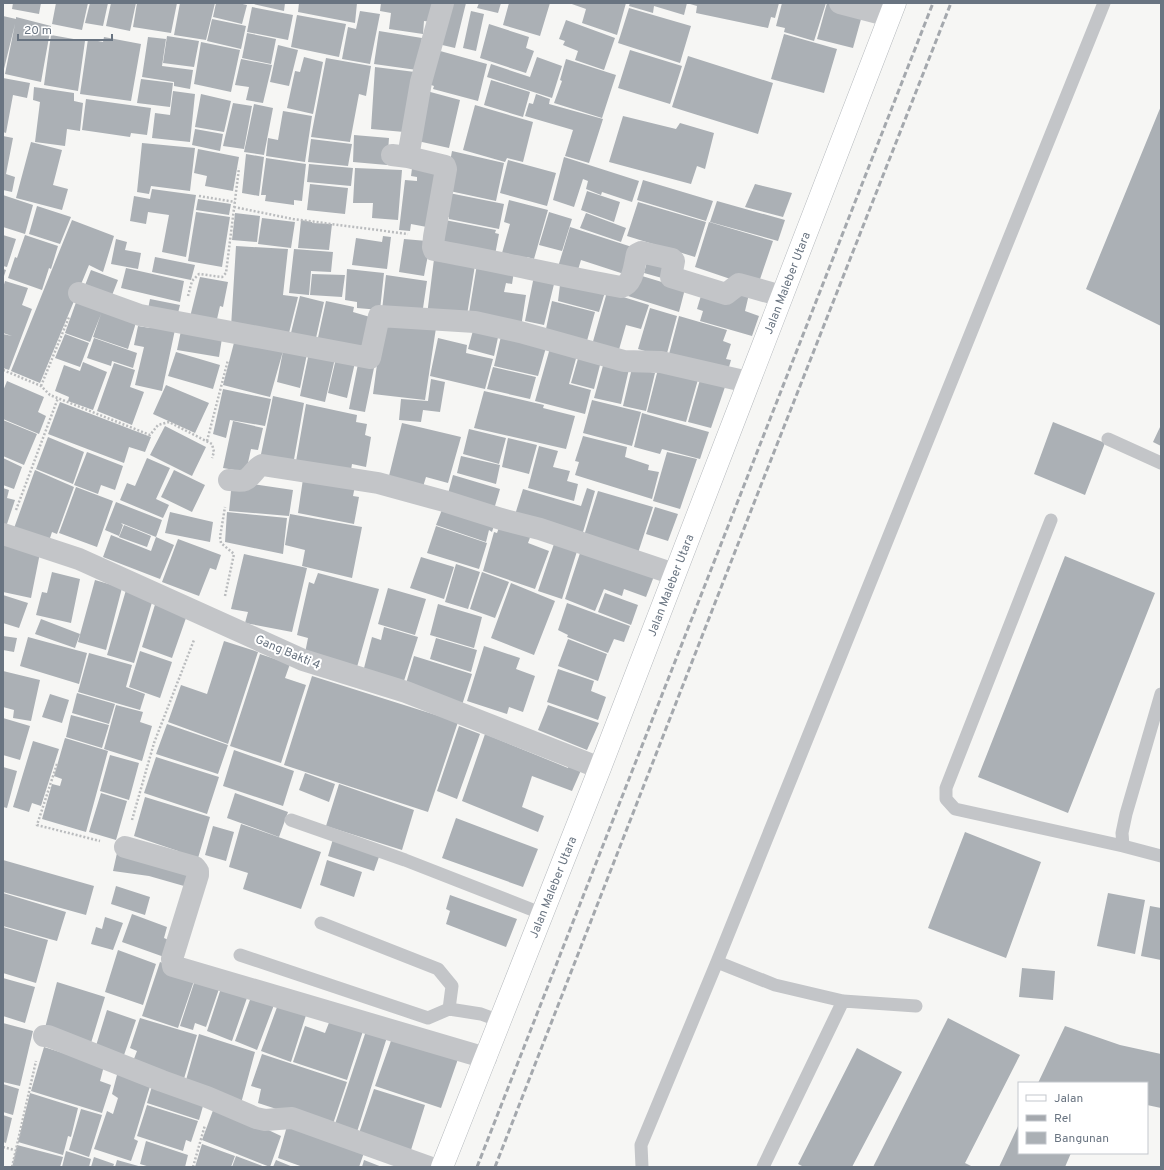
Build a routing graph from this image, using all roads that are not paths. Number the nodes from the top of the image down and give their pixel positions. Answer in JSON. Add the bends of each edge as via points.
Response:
{"nodes":[{"id":1,"x":443,"y":3,"type":"edge"},
{"id":2,"x":840,"y":3,"type":"edge"},
{"id":3,"x":1104,"y":3,"type":"edge"},
{"id":4,"x":892,"y":10,"type":"edge"},
{"id":5,"x":79,"y":293,"type":"road end"},
{"id":6,"x":782,"y":296,"type":"junction"},
{"id":7,"x":748,"y":382,"type":"junction"},
{"id":8,"x":1108,"y":439,"type":"dead end"},
{"id":9,"x":1161,"y":463,"type":"edge"},
{"id":10,"x":229,"y":480,"type":"road end"},
{"id":11,"x":1051,"y":520,"type":"dead end"},
{"id":12,"x":5,"y":534,"type":"edge"},
{"id":13,"x":674,"y":574,"type":"junction"},
{"id":14,"x":1161,"y":694,"type":"edge"},
{"id":15,"x":600,"y":768,"type":"junction"},
{"id":16,"x":291,"y":820,"type":"dead end"},
{"id":17,"x":1123,"y":846,"type":"junction"},
{"id":18,"x":125,"y":847,"type":"road end"},
{"id":19,"x":1161,"y":856,"type":"edge"},
{"id":20,"x":543,"y":914,"type":"junction"},
{"id":21,"x":321,"y":923,"type":"dead end"},
{"id":22,"x":240,"y":955,"type":"dead end"},
{"id":23,"x":717,"y":962,"type":"junction"},
{"id":24,"x":843,"y":1001,"type":"junction"},
{"id":25,"x":916,"y":1006,"type":"dead end"},
{"id":26,"x":449,"y":1009,"type":"junction"},
{"id":27,"x":500,"y":1021,"type":"junction"},
{"id":28,"x":44,"y":1036,"type":"road end"},
{"id":29,"x":486,"y":1058,"type":"junction"},
{"id":30,"x":429,"y":1167,"type":"edge"},
{"id":31,"x":442,"y":1167,"type":"edge"},
{"id":32,"x":642,"y":1167,"type":"edge"},
{"id":33,"x":763,"y":1167,"type":"edge"}],
"edges":[{"from":1,"to":6,"type":"street","via":[[400,156],[445,166],[434,250],[621,287],[630,282],[637,254],[642,252],[672,258],[674,261],[671,277],[726,294],[739,284]]},
{"from":2,"to":4,"type":"street"},
{"from":3,"to":23,"type":"lane"},
{"from":4,"to":6,"type":"street","name":"Jalan Maleber Utara"},
{"from":5,"to":7,"type":"street","via":[[140,315],[370,358],[379,316],[475,322],[624,361],[661,362]]},
{"from":6,"to":7,"type":"street","name":"Jalan Maleber Utara"},
{"from":7,"to":13,"type":"street","name":"Jalan Maleber Utara"},
{"from":8,"to":9,"type":"lane"},
{"from":10,"to":13,"type":"street","via":[[244,481],[262,465],[378,483],[540,529]]},
{"from":11,"to":17,"type":"lane","via":[[946,788],[946,799],[955,809]]},
{"from":12,"to":15,"type":"street","name":"Gang Bakti 4","via":[[79,559],[303,660],[406,692]]},
{"from":13,"to":15,"type":"street","name":"Jalan Maleber Utara"},
{"from":14,"to":17,"type":"lane","via":[[1126,814],[1122,833]]},
{"from":15,"to":20,"type":"street","name":"Jalan Maleber Utara"},
{"from":16,"to":20,"type":"lane","via":[[405,860]]},
{"from":17,"to":19,"type":"lane"},
{"from":18,"to":29,"type":"street","via":[[198,870],[172,959],[173,966]]},
{"from":20,"to":27,"type":"street","name":"Jalan Maleber Utara"},
{"from":21,"to":26,"type":"lane","via":[[438,969],[452,986]]},
{"from":22,"to":26,"type":"lane","via":[[428,1018]]},
{"from":23,"to":24,"type":"lane","via":[[775,985]]},
{"from":23,"to":32,"type":"lane","via":[[641,1145]]},
{"from":24,"to":25,"type":"lane"},
{"from":24,"to":33,"type":"lane"},
{"from":26,"to":27,"type":"lane","via":[[481,1014]]},
{"from":27,"to":29,"type":"street","name":"Jalan Maleber Utara"},
{"from":28,"to":30,"type":"street","via":[[256,1118],[292,1118]]},
{"from":29,"to":31,"type":"street","name":"Jalan Maleber Utara"}]}
